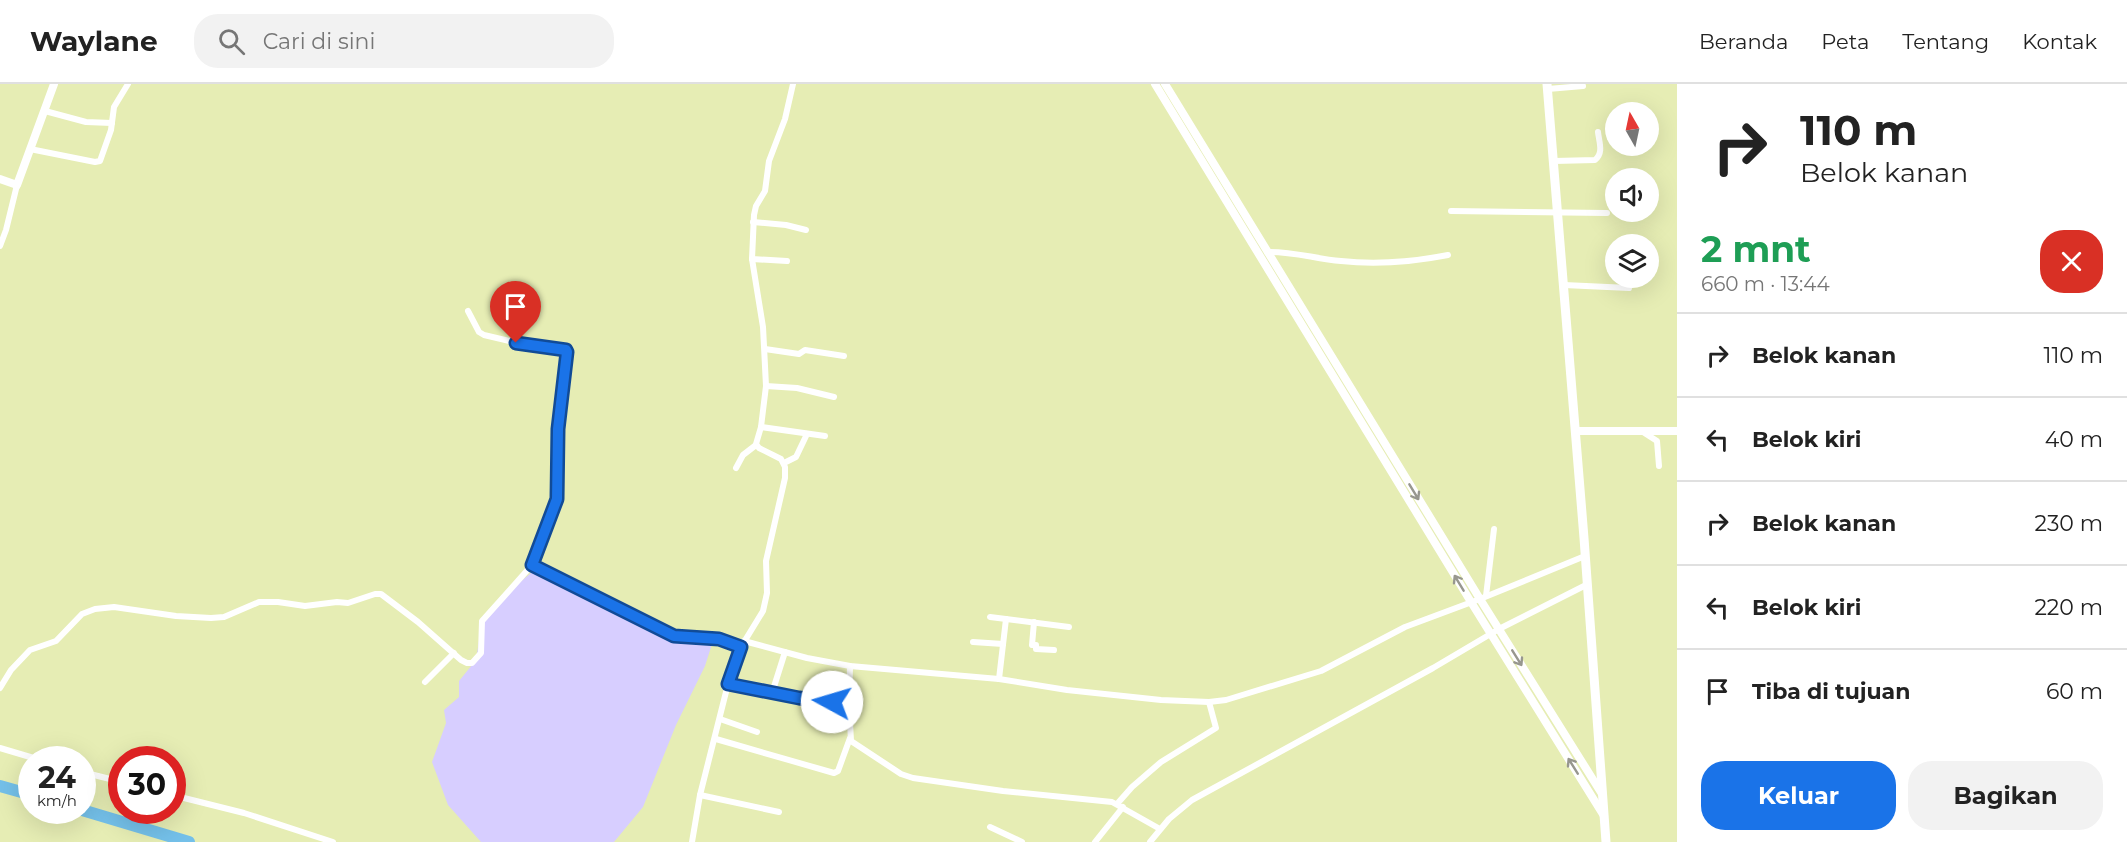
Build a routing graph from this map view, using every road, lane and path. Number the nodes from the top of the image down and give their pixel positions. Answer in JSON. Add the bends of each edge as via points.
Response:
{"nodes":[{"id":1,"x":54,"y":84,"type":"edge"},
{"id":2,"x":128,"y":84,"type":"edge"},
{"id":3,"x":793,"y":84,"type":"edge"},
{"id":4,"x":1155,"y":84,"type":"edge"},
{"id":5,"x":1165,"y":84,"type":"edge"},
{"id":6,"x":1583,"y":86,"type":"dead end"},
{"id":7,"x":1547,"y":87,"type":"edge"},
{"id":8,"x":45,"y":111,"type":"junction"},
{"id":9,"x":112,"y":123,"type":"junction"},
{"id":10,"x":1598,"y":132,"type":"dead end"},
{"id":11,"x":30,"y":149,"type":"junction"},
{"id":12,"x":1554,"y":161,"type":"junction"},
{"id":13,"x":0,"y":179,"type":"edge"},
{"id":14,"x":17,"y":185,"type":"junction"},
{"id":15,"x":1451,"y":211,"type":"dead end"},
{"id":16,"x":1605,"y":213,"type":"edge"},
{"id":17,"x":1558,"y":214,"type":"junction"},
{"id":18,"x":753,"y":222,"type":"junction"},
{"id":19,"x":806,"y":230,"type":"dead end"},
{"id":20,"x":0,"y":246,"type":"edge"},
{"id":21,"x":1267,"y":252,"type":"junction"},
{"id":22,"x":1448,"y":255,"type":"dead end"},
{"id":23,"x":752,"y":259,"type":"junction"},
{"id":24,"x":787,"y":261,"type":"dead end"},
{"id":25,"x":1564,"y":285,"type":"junction"},
{"id":26,"x":1605,"y":287,"type":"edge"},
{"id":27,"x":468,"y":311,"type":"dead end"},
{"id":28,"x":765,"y":349,"type":"junction"},
{"id":29,"x":844,"y":356,"type":"dead end"},
{"id":30,"x":766,"y":386,"type":"junction"},
{"id":31,"x":834,"y":397,"type":"dead end"},
{"id":32,"x":761,"y":427,"type":"junction"},
{"id":33,"x":1575,"y":431,"type":"junction"},
{"id":34,"x":1677,"y":431,"type":"edge"},
{"id":35,"x":1642,"y":432,"type":"junction"},
{"id":36,"x":807,"y":434,"type":"junction"},
{"id":37,"x":825,"y":436,"type":"dead end"},
{"id":38,"x":756,"y":445,"type":"junction"},
{"id":39,"x":784,"y":463,"type":"junction"},
{"id":40,"x":1659,"y":466,"type":"dead end"},
{"id":41,"x":736,"y":468,"type":"dead end"},
{"id":42,"x":1494,"y":529,"type":"dead end"},
{"id":43,"x":1585,"y":556,"type":"junction"},
{"id":44,"x":532,"y":565,"type":"junction"},
{"id":45,"x":1588,"y":584,"type":"junction"},
{"id":46,"x":1479,"y":599,"type":"junction"},
{"id":47,"x":990,"y":617,"type":"dead end"},
{"id":48,"x":1006,"y":619,"type":"junction"},
{"id":49,"x":1034,"y":622,"type":"junction"},
{"id":50,"x":1069,"y":627,"type":"dead end"},
{"id":51,"x":1495,"y":631,"type":"junction"},
{"id":52,"x":973,"y":642,"type":"dead end"},
{"id":53,"x":742,"y":644,"type":"junction"},
{"id":54,"x":1003,"y":644,"type":"junction"},
{"id":55,"x":1054,"y":650,"type":"dead end"},
{"id":56,"x":785,"y":652,"type":"junction"},
{"id":57,"x":454,"y":653,"type":"junction"},
{"id":58,"x":850,"y":666,"type":"junction"},
{"id":59,"x":999,"y":679,"type":"junction"},
{"id":60,"x":425,"y":681,"type":"dead end"},
{"id":61,"x":728,"y":684,"type":"junction"},
{"id":62,"x":0,"y":688,"type":"edge"},
{"id":63,"x":772,"y":693,"type":"junction"},
{"id":64,"x":1209,"y":702,"type":"junction"},
{"id":65,"x":849,"y":704,"type":"junction"},
{"id":66,"x":720,"y":719,"type":"junction"},
{"id":67,"x":757,"y":732,"type":"dead end"},
{"id":68,"x":850,"y":738,"type":"junction"},
{"id":69,"x":716,"y":739,"type":"junction"},
{"id":70,"x":0,"y":748,"type":"edge"},
{"id":71,"x":18,"y":753,"type":"edge"},
{"id":72,"x":1602,"y":794,"type":"junction"},
{"id":73,"x":700,"y":795,"type":"junction"},
{"id":74,"x":186,"y":798,"type":"edge"},
{"id":75,"x":1120,"y":805,"type":"junction"},
{"id":76,"x":779,"y":812,"type":"dead end"},
{"id":77,"x":1604,"y":816,"type":"junction"},
{"id":78,"x":990,"y":827,"type":"dead end"},
{"id":79,"x":1160,"y":829,"type":"junction"},
{"id":80,"x":333,"y":842,"type":"edge"},
{"id":81,"x":692,"y":842,"type":"edge"},
{"id":82,"x":1022,"y":842,"type":"edge"},
{"id":83,"x":1095,"y":842,"type":"edge"},
{"id":84,"x":1150,"y":842,"type":"edge"},
{"id":85,"x":1606,"y":842,"type":"edge"}],
"edges":[{"from":1,"to":8,"type":"street"},
{"from":2,"to":9,"type":"street","via":[[114,107]]},
{"from":3,"to":18,"type":"street"},
{"from":46,"to":4,"type":"street","one_way":true},
{"from":5,"to":21,"type":"street"},
{"from":6,"to":7,"type":"street"},
{"from":7,"to":12,"type":"main road"},
{"from":8,"to":9,"type":"street","via":[[86,122]]},
{"from":8,"to":11,"type":"street"},
{"from":9,"to":11,"type":"street","via":[[99,162]]},
{"from":10,"to":12,"type":"street","via":[[1601,150],[1595,160]]},
{"from":11,"to":14,"type":"street"},
{"from":12,"to":17,"type":"main road"},
{"from":13,"to":14,"type":"street"},
{"from":14,"to":20,"type":"street"},
{"from":15,"to":17,"type":"street"},
{"from":16,"to":17,"type":"street"},
{"from":17,"to":25,"type":"main road"},
{"from":18,"to":19,"type":"street"},
{"from":18,"to":23,"type":"street"},
{"from":21,"to":22,"type":"street","via":[[1344,262],[1398,263]]},
{"from":21,"to":46,"type":"street","one_way":true},
{"from":23,"to":24,"type":"street"},
{"from":23,"to":28,"type":"street"},
{"from":25,"to":26,"type":"street"},
{"from":25,"to":33,"type":"main road"},
{"from":27,"to":44,"type":"street","via":[[484,335],[567,351],[558,429],[557,499]]},
{"from":28,"to":29,"type":"street"},
{"from":28,"to":30,"type":"street"},
{"from":30,"to":31,"type":"street"},
{"from":30,"to":32,"type":"street"},
{"from":32,"to":36,"type":"street"},
{"from":32,"to":38,"type":"street"},
{"from":33,"to":35,"type":"street"},
{"from":33,"to":43,"type":"main road"},
{"from":34,"to":35,"type":"street"},
{"from":35,"to":40,"type":"street","via":[[1657,441]]},
{"from":36,"to":37,"type":"street"},
{"from":36,"to":39,"type":"street","via":[[796,457]]},
{"from":38,"to":39,"type":"street"},
{"from":38,"to":41,"type":"street","via":[[743,455]]},
{"from":39,"to":53,"type":"street","via":[[784,484],[766,561],[765,606]]},
{"from":42,"to":46,"type":"street"},
{"from":43,"to":45,"type":"main road"},
{"from":43,"to":46,"type":"street"},
{"from":44,"to":53,"type":"street","via":[[674,636]]},
{"from":44,"to":57,"type":"street","via":[[482,621],[479,657],[467,663]]},
{"from":45,"to":51,"type":"street"},
{"from":45,"to":72,"type":"main road"},
{"from":46,"to":51,"type":"street"},
{"from":46,"to":64,"type":"street","via":[[1405,627],[1321,671]]},
{"from":47,"to":48,"type":"street"},
{"from":48,"to":49,"type":"street"},
{"from":48,"to":54,"type":"street"},
{"from":49,"to":50,"type":"street"},
{"from":49,"to":55,"type":"street","via":[[1032,645],[1036,645],[1036,650]]},
{"from":51,"to":72,"type":"street","one_way":true},
{"from":77,"to":51,"type":"street","one_way":true},
{"from":51,"to":79,"type":"street","via":[[1192,800]]},
{"from":52,"to":54,"type":"street"},
{"from":53,"to":56,"type":"street"},
{"from":53,"to":61,"type":"street"},
{"from":54,"to":59,"type":"street"},
{"from":56,"to":58,"type":"street"},
{"from":56,"to":63,"type":"street"},
{"from":57,"to":60,"type":"street"},
{"from":57,"to":62,"type":"street","via":[[378,594],[348,603],[301,606],[259,602],[224,617],[211,618],[104,608],[82,614],[56,641],[30,650]]},
{"from":58,"to":59,"type":"street"},
{"from":58,"to":65,"type":"street"},
{"from":59,"to":64,"type":"street","via":[[1067,690]]},
{"from":61,"to":63,"type":"street"},
{"from":61,"to":66,"type":"street"},
{"from":63,"to":65,"type":"street"},
{"from":64,"to":75,"type":"street","via":[[1216,728],[1161,762],[1132,787]]},
{"from":65,"to":68,"type":"street"},
{"from":66,"to":67,"type":"street"},
{"from":66,"to":69,"type":"street"},
{"from":68,"to":69,"type":"street","via":[[834,773]]},
{"from":68,"to":75,"type":"street","via":[[856,746],[913,778]]},
{"from":69,"to":73,"type":"street"},
{"from":70,"to":71,"type":"street"},
{"from":72,"to":77,"type":"main road"},
{"from":73,"to":76,"type":"street"},
{"from":73,"to":81,"type":"street"},
{"from":74,"to":80,"type":"street"},
{"from":75,"to":79,"type":"street"},
{"from":75,"to":83,"type":"street"},
{"from":77,"to":85,"type":"main road"},
{"from":78,"to":82,"type":"street"},
{"from":79,"to":84,"type":"street"}]}
